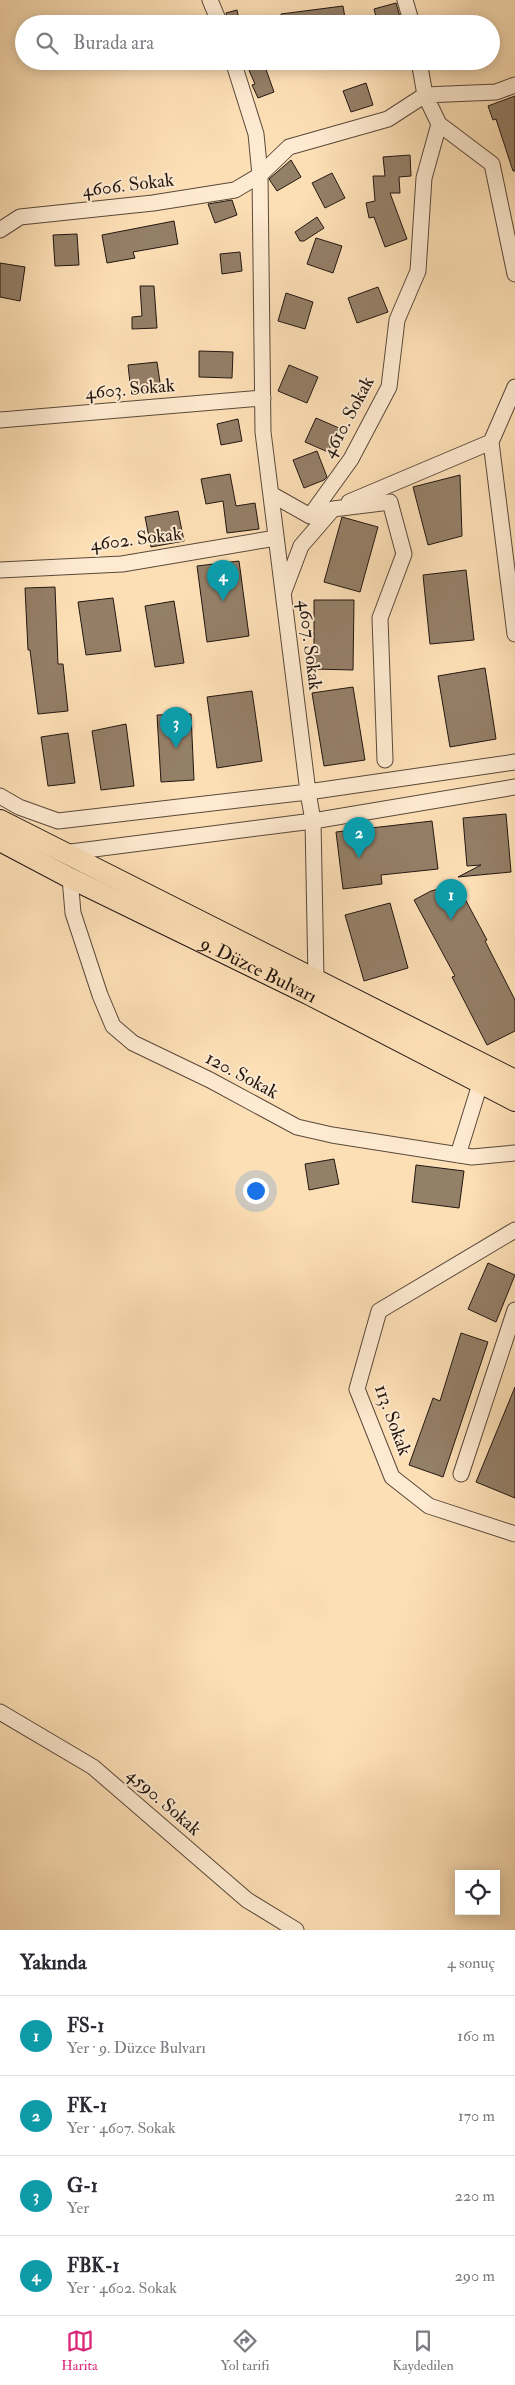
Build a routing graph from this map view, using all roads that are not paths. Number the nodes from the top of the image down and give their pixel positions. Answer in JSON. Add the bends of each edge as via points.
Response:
{"nodes":[{"id":1,"x":210,"y":0,"type":"edge"},
{"id":2,"x":405,"y":0,"type":"edge"},
{"id":3,"x":216,"y":15,"type":"edge"},
{"id":4,"x":409,"y":15,"type":"edge"},
{"id":5,"x":236,"y":70,"type":"edge"},
{"id":6,"x":421,"y":70,"type":"edge"},
{"id":7,"x":515,"y":85,"type":"edge"},
{"id":8,"x":425,"y":95,"type":"junction"},
{"id":9,"x":439,"y":124,"type":"junction"},
{"id":10,"x":260,"y":174,"type":"junction"},
{"id":11,"x":0,"y":230,"type":"edge"},
{"id":12,"x":515,"y":274,"type":"edge"},
{"id":13,"x":515,"y":387,"type":"edge"},
{"id":14,"x":263,"y":398,"type":"junction"},
{"id":15,"x":0,"y":420,"type":"edge"},
{"id":16,"x":491,"y":442,"type":"junction"},
{"id":17,"x":271,"y":494,"type":"junction"},
{"id":18,"x":333,"y":509,"type":"junction"},
{"id":19,"x":310,"y":516,"type":"junction"},
{"id":20,"x":276,"y":538,"type":"junction"},
{"id":21,"x":0,"y":570,"type":"edge"},
{"id":22,"x":283,"y":592,"type":"junction"},
{"id":23,"x":515,"y":634,"type":"edge"},
{"id":24,"x":385,"y":760,"type":"dead end"},
{"id":25,"x":515,"y":762,"type":"edge"},
{"id":26,"x":515,"y":787,"type":"edge"},
{"id":27,"x":308,"y":792,"type":"junction"},
{"id":28,"x":0,"y":796,"type":"edge"},
{"id":29,"x":0,"y":820,"type":"edge"},
{"id":30,"x":313,"y":821,"type":"junction"},
{"id":31,"x":0,"y":841,"type":"edge"},
{"id":32,"x":62,"y":853,"type":"junction"},
{"id":33,"x":70,"y":878,"type":"junction"},
{"id":34,"x":316,"y":979,"type":"junction"},
{"id":35,"x":515,"y":1080,"type":"edge"},
{"id":36,"x":480,"y":1084,"type":"junction"},
{"id":37,"x":515,"y":1102,"type":"edge"},
{"id":38,"x":515,"y":1153,"type":"edge"},
{"id":39,"x":458,"y":1155,"type":"junction"},
{"id":40,"x":515,"y":1230,"type":"edge"},
{"id":41,"x":515,"y":1310,"type":"edge"},
{"id":42,"x":461,"y":1474,"type":"dead end"},
{"id":43,"x":515,"y":1534,"type":"edge"},
{"id":44,"x":0,"y":1712,"type":"edge"},
{"id":45,"x":296,"y":1930,"type":"edge"}],
"edges":[{"from":1,"to":3,"type":"street"},
{"from":2,"to":4,"type":"street"},
{"from":5,"to":10,"type":"street","via":[[256,134]]},
{"from":6,"to":8,"type":"street"},
{"from":7,"to":8,"type":"street","via":[[496,92]]},
{"from":8,"to":9,"type":"street"},
{"from":8,"to":10,"type":"street","name":"4606. Sokak","via":[[388,118],[289,147]]},
{"from":9,"to":12,"type":"street","via":[[492,164]]},
{"from":9,"to":19,"type":"street","name":"4610. Sokak","via":[[424,178],[418,271],[396,320],[389,386],[351,459]]},
{"from":10,"to":11,"type":"street","name":"4606. Sokak","via":[[235,190],[20,218]]},
{"from":10,"to":14,"type":"street","name":"4607. Sokak"},
{"from":13,"to":16,"type":"street"},
{"from":14,"to":15,"type":"street","name":"4603. Sokak"},
{"from":14,"to":17,"type":"street","name":"4607. Sokak","via":[[263,432]]},
{"from":16,"to":18,"type":"street"},
{"from":16,"to":23,"type":"street"},
{"from":17,"to":19,"type":"street"},
{"from":17,"to":20,"type":"street","name":"4607. Sokak"},
{"from":18,"to":19,"type":"street"},
{"from":18,"to":22,"type":"street","via":[[301,546]]},
{"from":18,"to":24,"type":"street","via":[[390,502],[404,554],[380,618]]},
{"from":20,"to":21,"type":"street","name":"4602. Sokak","via":[[122,564]]},
{"from":20,"to":22,"type":"street","name":"4607. Sokak"},
{"from":22,"to":27,"type":"street","name":"4607. Sokak"},
{"from":25,"to":27,"type":"street"},
{"from":26,"to":30,"type":"street"},
{"from":27,"to":28,"type":"street","via":[[58,821],[19,807]]},
{"from":27,"to":30,"type":"street","name":"4607. Sokak"},
{"from":29,"to":32,"type":"main road","name":"9. Düzce Bulvarı"},
{"from":30,"to":32,"type":"street"},
{"from":30,"to":34,"type":"street","name":"4607. Sokak"},
{"from":31,"to":33,"type":"main road","name":"9. Düzce Bulvarı"},
{"from":32,"to":34,"type":"main road","name":"9. Düzce Bulvarı"},
{"from":33,"to":36,"type":"main road","name":"9. Düzce Bulvarı","via":[[308,994]]},
{"from":33,"to":39,"type":"street","name":"120. Sokak","via":[[73,913],[100,995],[113,1026],[133,1043],[297,1127]]},
{"from":34,"to":35,"type":"main road","name":"9. Düzce Bulvarı"},
{"from":36,"to":37,"type":"main road","name":"9. Düzce Bulvarı"},
{"from":36,"to":39,"type":"street"},
{"from":38,"to":39,"type":"street","name":"120. Sokak"},
{"from":40,"to":43,"type":"street","name":"113. Sokak","via":[[379,1311],[357,1389],[392,1477],[430,1506]]},
{"from":41,"to":42,"type":"street"},
{"from":44,"to":45,"type":"street","name":"4590. Sokak","via":[[93,1767],[247,1900]]}]}
